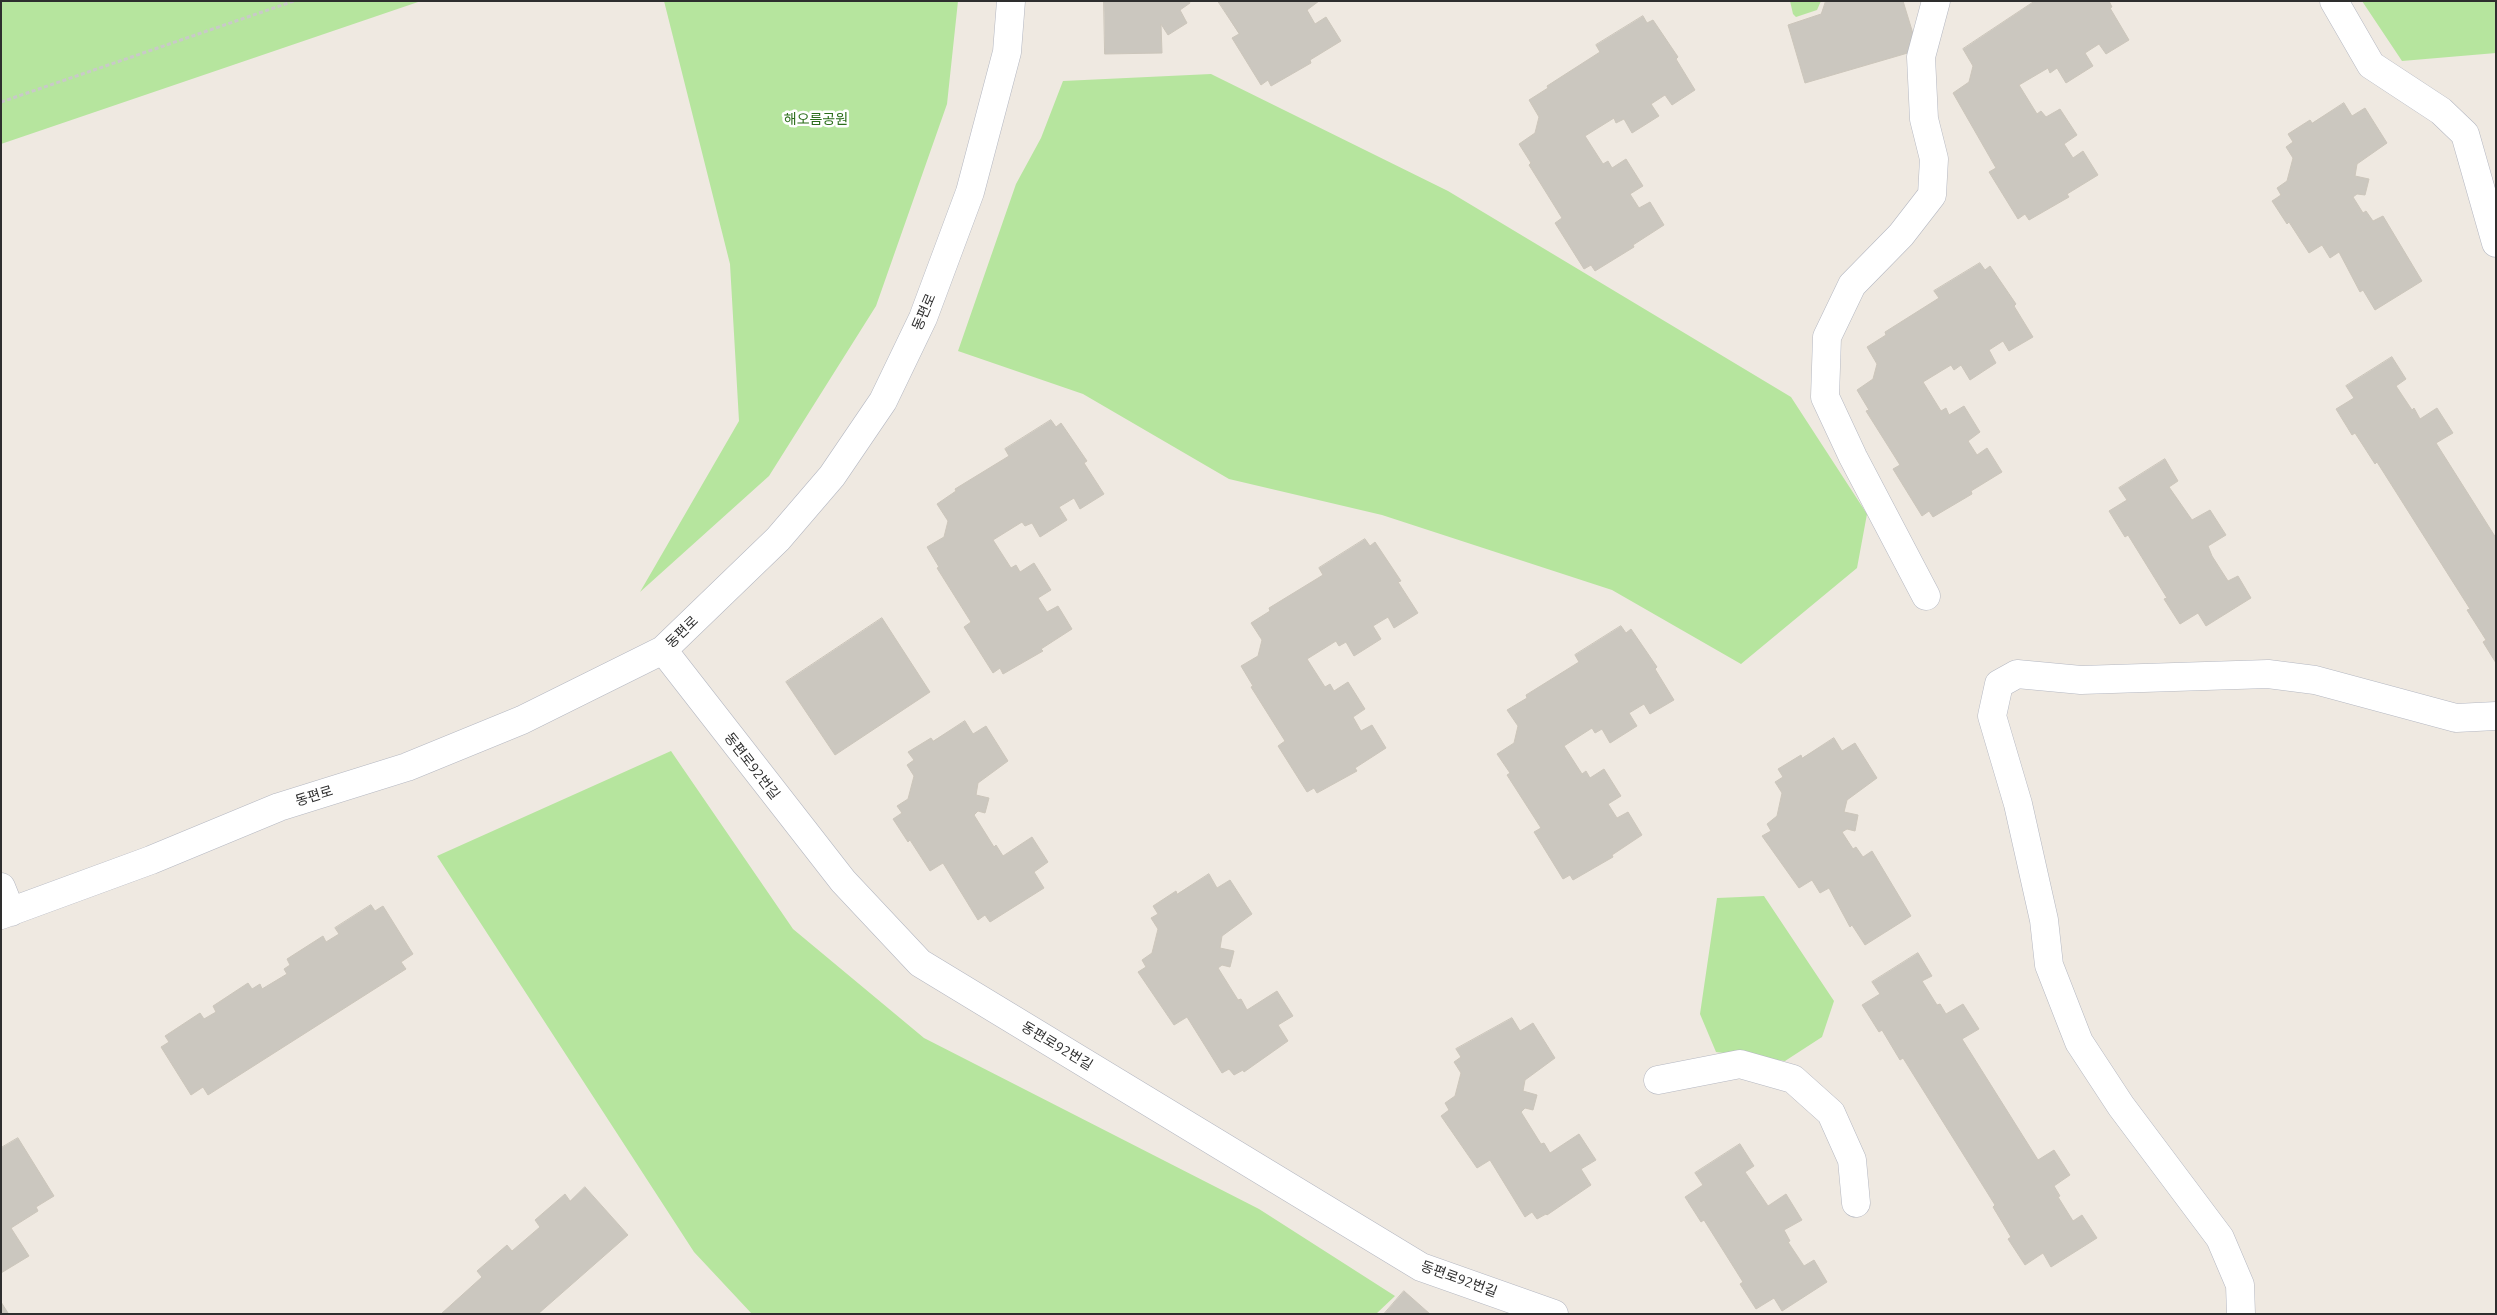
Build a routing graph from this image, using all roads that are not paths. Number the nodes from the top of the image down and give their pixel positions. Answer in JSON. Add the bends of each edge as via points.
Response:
{"nodes":[{"id":1,"x":1011,"y":1,"type":"edge"},
{"id":2,"x":1936,"y":1,"type":"edge"},
{"id":3,"x":2334,"y":1,"type":"edge"},
{"id":4,"x":2496,"y":243,"type":"edge"},
{"id":5,"x":1926,"y":596,"type":"dead end"},
{"id":6,"x":663,"y":650,"type":"junction"},
{"id":7,"x":2496,"y":716,"type":"edge"},
{"id":8,"x":4,"y":905,"type":"edge"},
{"id":9,"x":1658,"y":1080,"type":"dead end"},
{"id":10,"x":1856,"y":1203,"type":"dead end"},
{"id":11,"x":1554,"y":1314,"type":"edge"},
{"id":12,"x":2241,"y":1314,"type":"edge"}],
"edges":[{"from":1,"to":6,"type":"street","name":"동편로","via":[[1007,52],[970,192],[923,318],[883,401],[832,476],[778,539]]},
{"from":2,"to":5,"type":"street","via":[[1921,57],[1924,119],[1934,159],[1932,195],[1901,235],[1852,285],[1827,336],[1825,397]]},
{"from":3,"to":4,"type":"street","via":[[2371,65],[2441,111],[2465,134]]},
{"from":6,"to":8,"type":"street","name":"동편로","via":[[522,720],[407,767],[280,807],[151,860]]},
{"from":6,"to":11,"type":"street","name":"동편로92번길","via":[[843,881],[920,963],[1421,1267]]},
{"from":7,"to":12,"type":"street","via":[[2456,718],[2315,680],[2268,674],[2081,680],[2017,674],[1999,684],[1992,716],[2020,814],[2044,920],[2048,965],[2079,1042],[2121,1106],[2220,1238],[2240,1285]]},
{"from":9,"to":10,"type":"street","via":[[1740,1064],[1793,1079],[1831,1113],[1852,1160]]}]}
